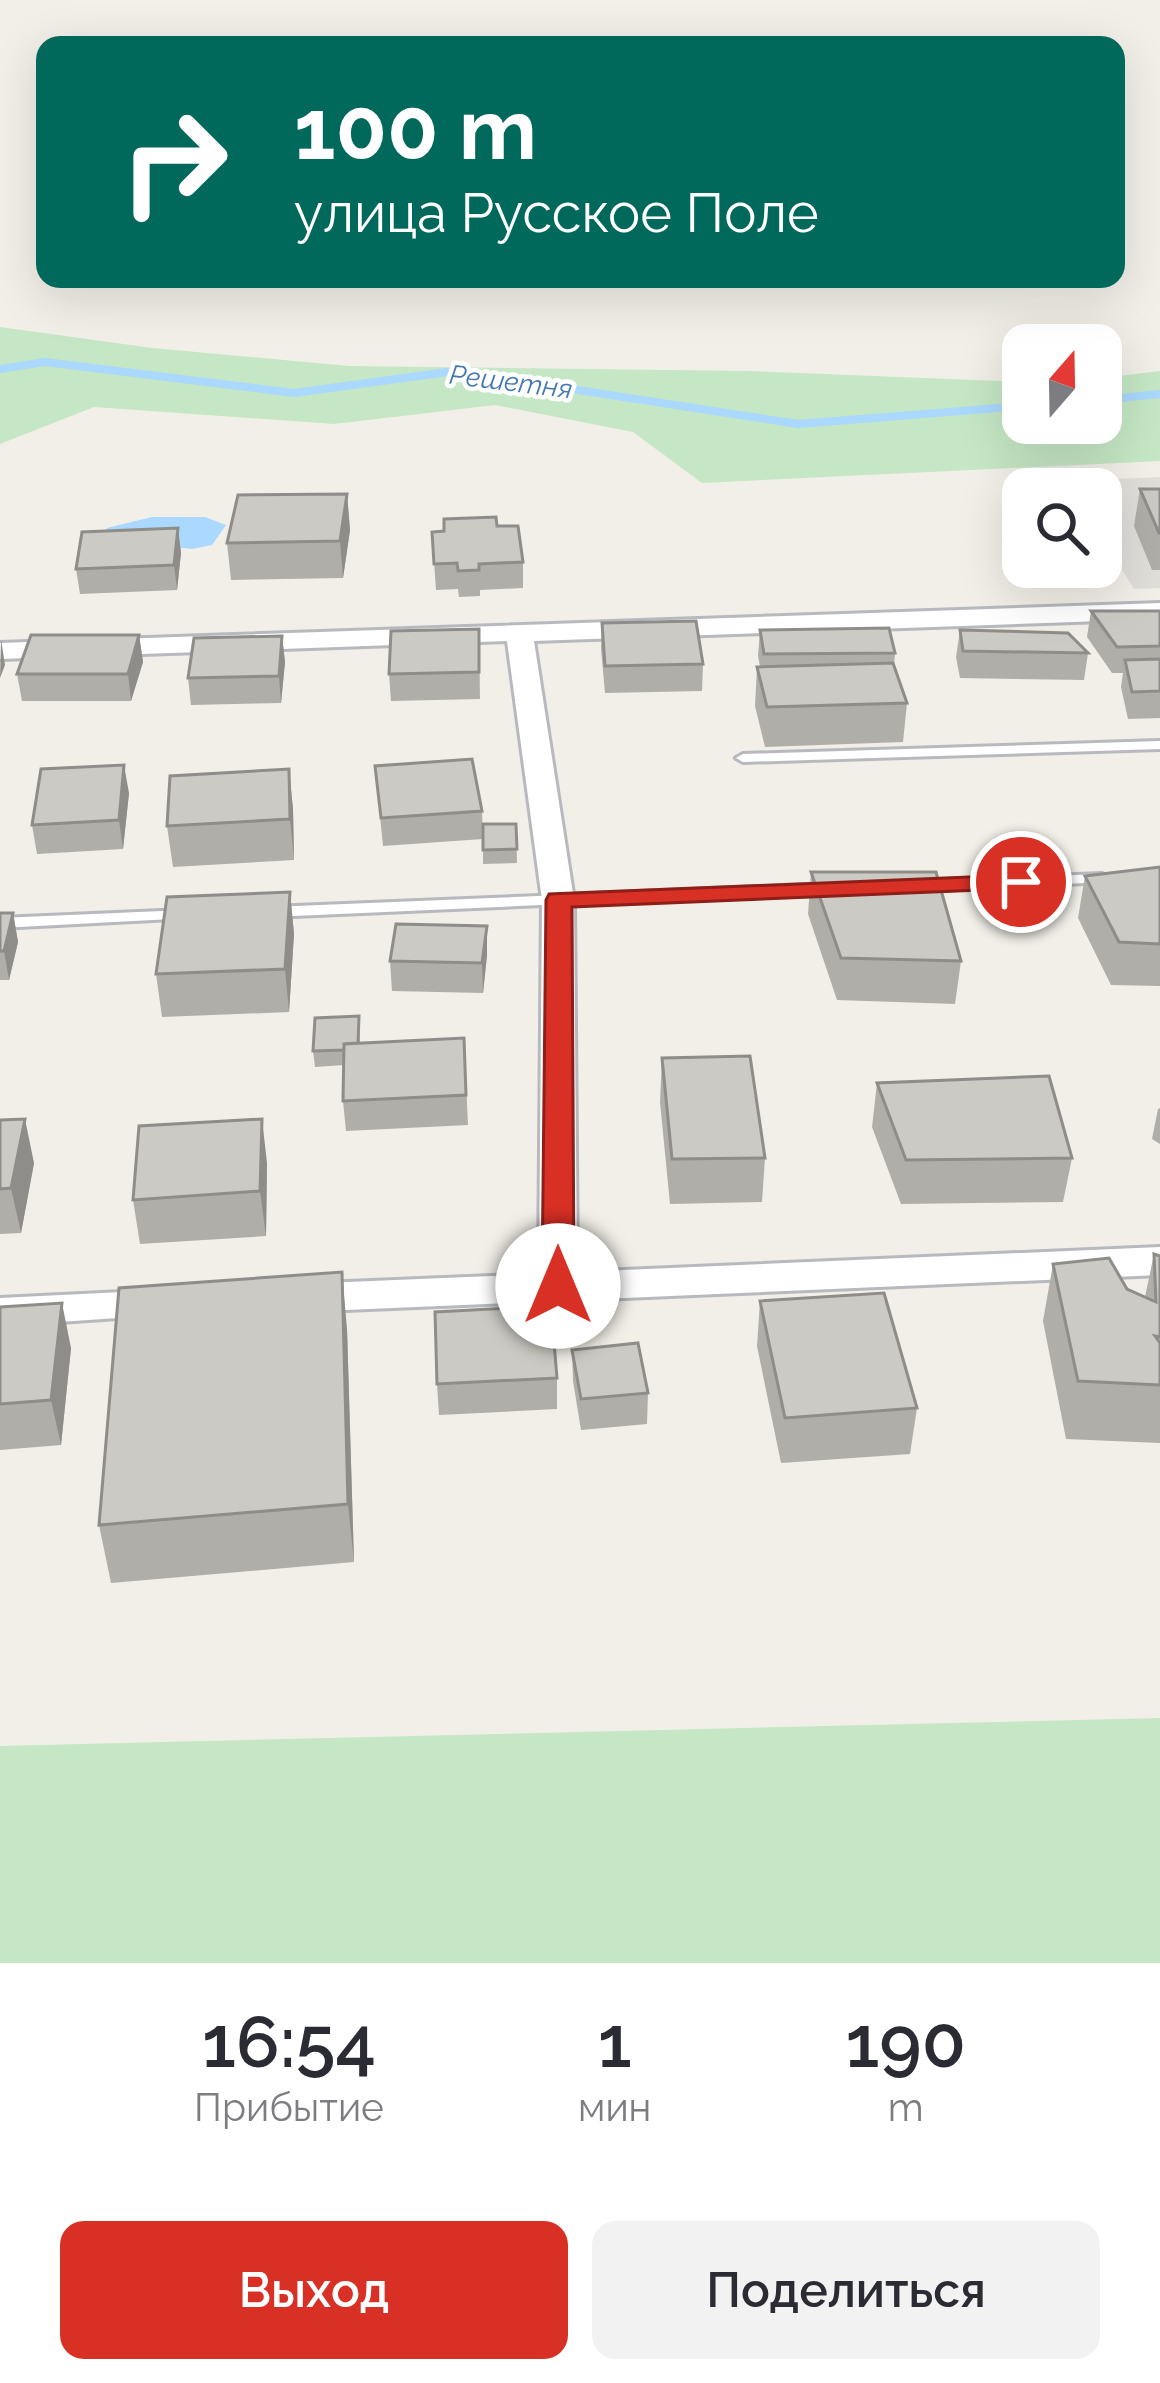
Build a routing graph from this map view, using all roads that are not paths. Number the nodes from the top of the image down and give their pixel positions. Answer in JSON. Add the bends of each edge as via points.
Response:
{"nodes":[{"id":1,"x":1160,"y":611,"type":"edge"},
{"id":2,"x":519,"y":632,"type":"junction"},
{"id":3,"x":0,"y":651,"type":"edge"},
{"id":4,"x":1160,"y":745,"type":"edge"},
{"id":5,"x":743,"y":758,"type":"dead end"},
{"id":6,"x":1114,"y":879,"type":"edge"},
{"id":7,"x":905,"y":887,"type":"edge"},
{"id":8,"x":859,"y":888,"type":"edge"},
{"id":9,"x":559,"y":900,"type":"junction"},
{"id":10,"x":260,"y":912,"type":"edge"},
{"id":11,"x":214,"y":914,"type":"edge"},
{"id":12,"x":0,"y":923,"type":"edge"},
{"id":13,"x":1160,"y":1261,"type":"edge"},
{"id":14,"x":558,"y":1286,"type":"junction"},
{"id":15,"x":256,"y":1300,"type":"edge"},
{"id":16,"x":209,"y":1302,"type":"edge"},
{"id":17,"x":0,"y":1312,"type":"edge"}],
"edges":[{"from":1,"to":2,"type":"street"},
{"from":2,"to":3,"type":"street"},
{"from":2,"to":9,"type":"street"},
{"from":4,"to":5,"type":"lane"},
{"from":6,"to":7,"type":"lane"},
{"from":8,"to":9,"type":"lane"},
{"from":9,"to":10,"type":"lane"},
{"from":9,"to":14,"type":"street"},
{"from":11,"to":12,"type":"lane"},
{"from":13,"to":14,"type":"street"},
{"from":14,"to":15,"type":"street"},
{"from":16,"to":17,"type":"street"}]}
